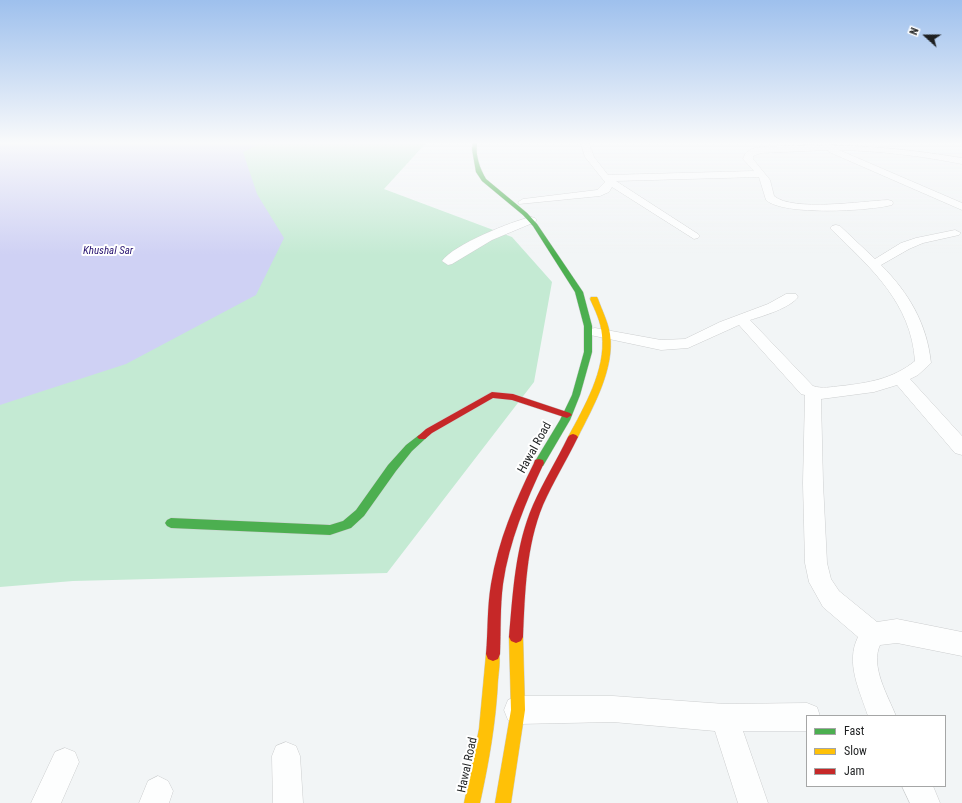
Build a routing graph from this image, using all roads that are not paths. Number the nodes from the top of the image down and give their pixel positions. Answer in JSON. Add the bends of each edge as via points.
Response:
{"nodes":[{"id":1,"x":486,"y":180,"type":"edge"},
{"id":2,"x":498,"y":180,"type":"edge"},
{"id":3,"x":608,"y":180,"type":"edge"},
{"id":4,"x":610,"y":180,"type":"edge"},
{"id":5,"x":765,"y":180,"type":"edge"},
{"id":6,"x":901,"y":180,"type":"edge"},
{"id":7,"x":888,"y":203,"type":"dead end"},
{"id":8,"x":522,"y":205,"type":"junction"},
{"id":9,"x":962,"y":207,"type":"edge"},
{"id":10,"x":531,"y":220,"type":"junction"},
{"id":11,"x":836,"y":228,"type":"dead end"},
{"id":12,"x":552,"y":233,"type":"dead end"},
{"id":13,"x":955,"y":233,"type":"dead end"},
{"id":14,"x":694,"y":236,"type":"dead end"},
{"id":15,"x":448,"y":261,"type":"dead end"},
{"id":16,"x":875,"y":264,"type":"junction"},
{"id":17,"x":575,"y":269,"type":"dead end"},
{"id":18,"x":791,"y":297,"type":"dead end"},
{"id":19,"x":741,"y":319,"type":"junction"},
{"id":20,"x":588,"y":331,"type":"junction"},
{"id":21,"x":606,"y":335,"type":"junction"},
{"id":22,"x":901,"y":379,"type":"junction"},
{"id":23,"x":813,"y":393,"type":"junction"},
{"id":24,"x":566,"y":415,"type":"junction"},
{"id":25,"x":962,"y":448,"type":"edge"},
{"id":26,"x":171,"y":523,"type":"dead end"},
{"id":27,"x":873,"y":634,"type":"junction"},
{"id":28,"x":962,"y":644,"type":"edge"},
{"id":29,"x":518,"y":710,"type":"junction"},
{"id":30,"x":882,"y":715,"type":"edge"},
{"id":31,"x":806,"y":717,"type":"edge"},
{"id":32,"x":725,"y":718,"type":"junction"},
{"id":33,"x":286,"y":756,"type":"dead end"},
{"id":34,"x":65,"y":762,"type":"dead end"},
{"id":35,"x":917,"y":787,"type":"edge"},
{"id":36,"x":46,"y":803,"type":"edge"},
{"id":37,"x":288,"y":803,"type":"edge"},
{"id":38,"x":472,"y":803,"type":"edge"},
{"id":39,"x":503,"y":803,"type":"edge"},
{"id":40,"x":753,"y":803,"type":"edge"},
{"id":41,"x":925,"y":803,"type":"edge"}],
"edges":[{"from":1,"to":8,"type":"main road","name":"Hawal Road","via":[[493,188]]},
{"from":2,"to":8,"type":"main road","name":"Hawal Road"},
{"from":3,"to":8,"type":"street","via":[[605,190],[600,193]]},
{"from":4,"to":14,"type":"street"},
{"from":5,"to":7,"type":"street","via":[[767,194],[772,200],[784,204],[822,207]]},
{"from":6,"to":9,"type":"street"},
{"from":8,"to":10,"type":"main road","name":"Hawal Road"},
{"from":8,"to":12,"type":"main road","name":"Hawal Road"},
{"from":10,"to":15,"type":"street","via":[[490,235]]},
{"from":10,"to":20,"type":"main road","name":"Hawal Road","via":[[579,292]]},
{"from":11,"to":16,"type":"street"},
{"from":13,"to":16,"type":"street","via":[[920,240]]},
{"from":16,"to":22,"type":"street","via":[[897,292],[916,323],[924,347],[923,363],[913,373]]},
{"from":17,"to":21,"type":"main road","via":[[601,315]]},
{"from":18,"to":19,"type":"street"},
{"from":19,"to":21,"type":"street","via":[[688,343],[661,345]]},
{"from":19,"to":23,"type":"street","via":[[807,390]]},
{"from":20,"to":21,"type":"street"},
{"from":20,"to":24,"type":"main road","name":"Hawal Road","via":[[585,367]]},
{"from":21,"to":29,"type":"main road","via":[[605,356],[593,398],[541,500],[527,543],[519,585],[516,639]]},
{"from":22,"to":23,"type":"street","via":[[874,386]]},
{"from":22,"to":25,"type":"street"},
{"from":23,"to":27,"type":"street","via":[[813,483],[816,563],[820,582],[831,599]]},
{"from":24,"to":26,"type":"main road","via":[[502,394],[492,395],[424,435],[392,468],[360,513],[347,525],[330,530]]},
{"from":24,"to":38,"type":"main road","name":"Hawal Road","via":[[525,491],[503,555],[497,585],[491,702],[484,751]]},
{"from":27,"to":28,"type":"street","via":[[898,631]]},
{"from":27,"to":30,"type":"street","via":[[865,650],[866,672]]},
{"from":29,"to":32,"type":"street","via":[[613,709]]},
{"from":29,"to":39,"type":"main road"},
{"from":31,"to":32,"type":"street"},
{"from":32,"to":40,"type":"street"},
{"from":33,"to":37,"type":"street"},
{"from":34,"to":36,"type":"street"},
{"from":35,"to":41,"type":"street"}]}
